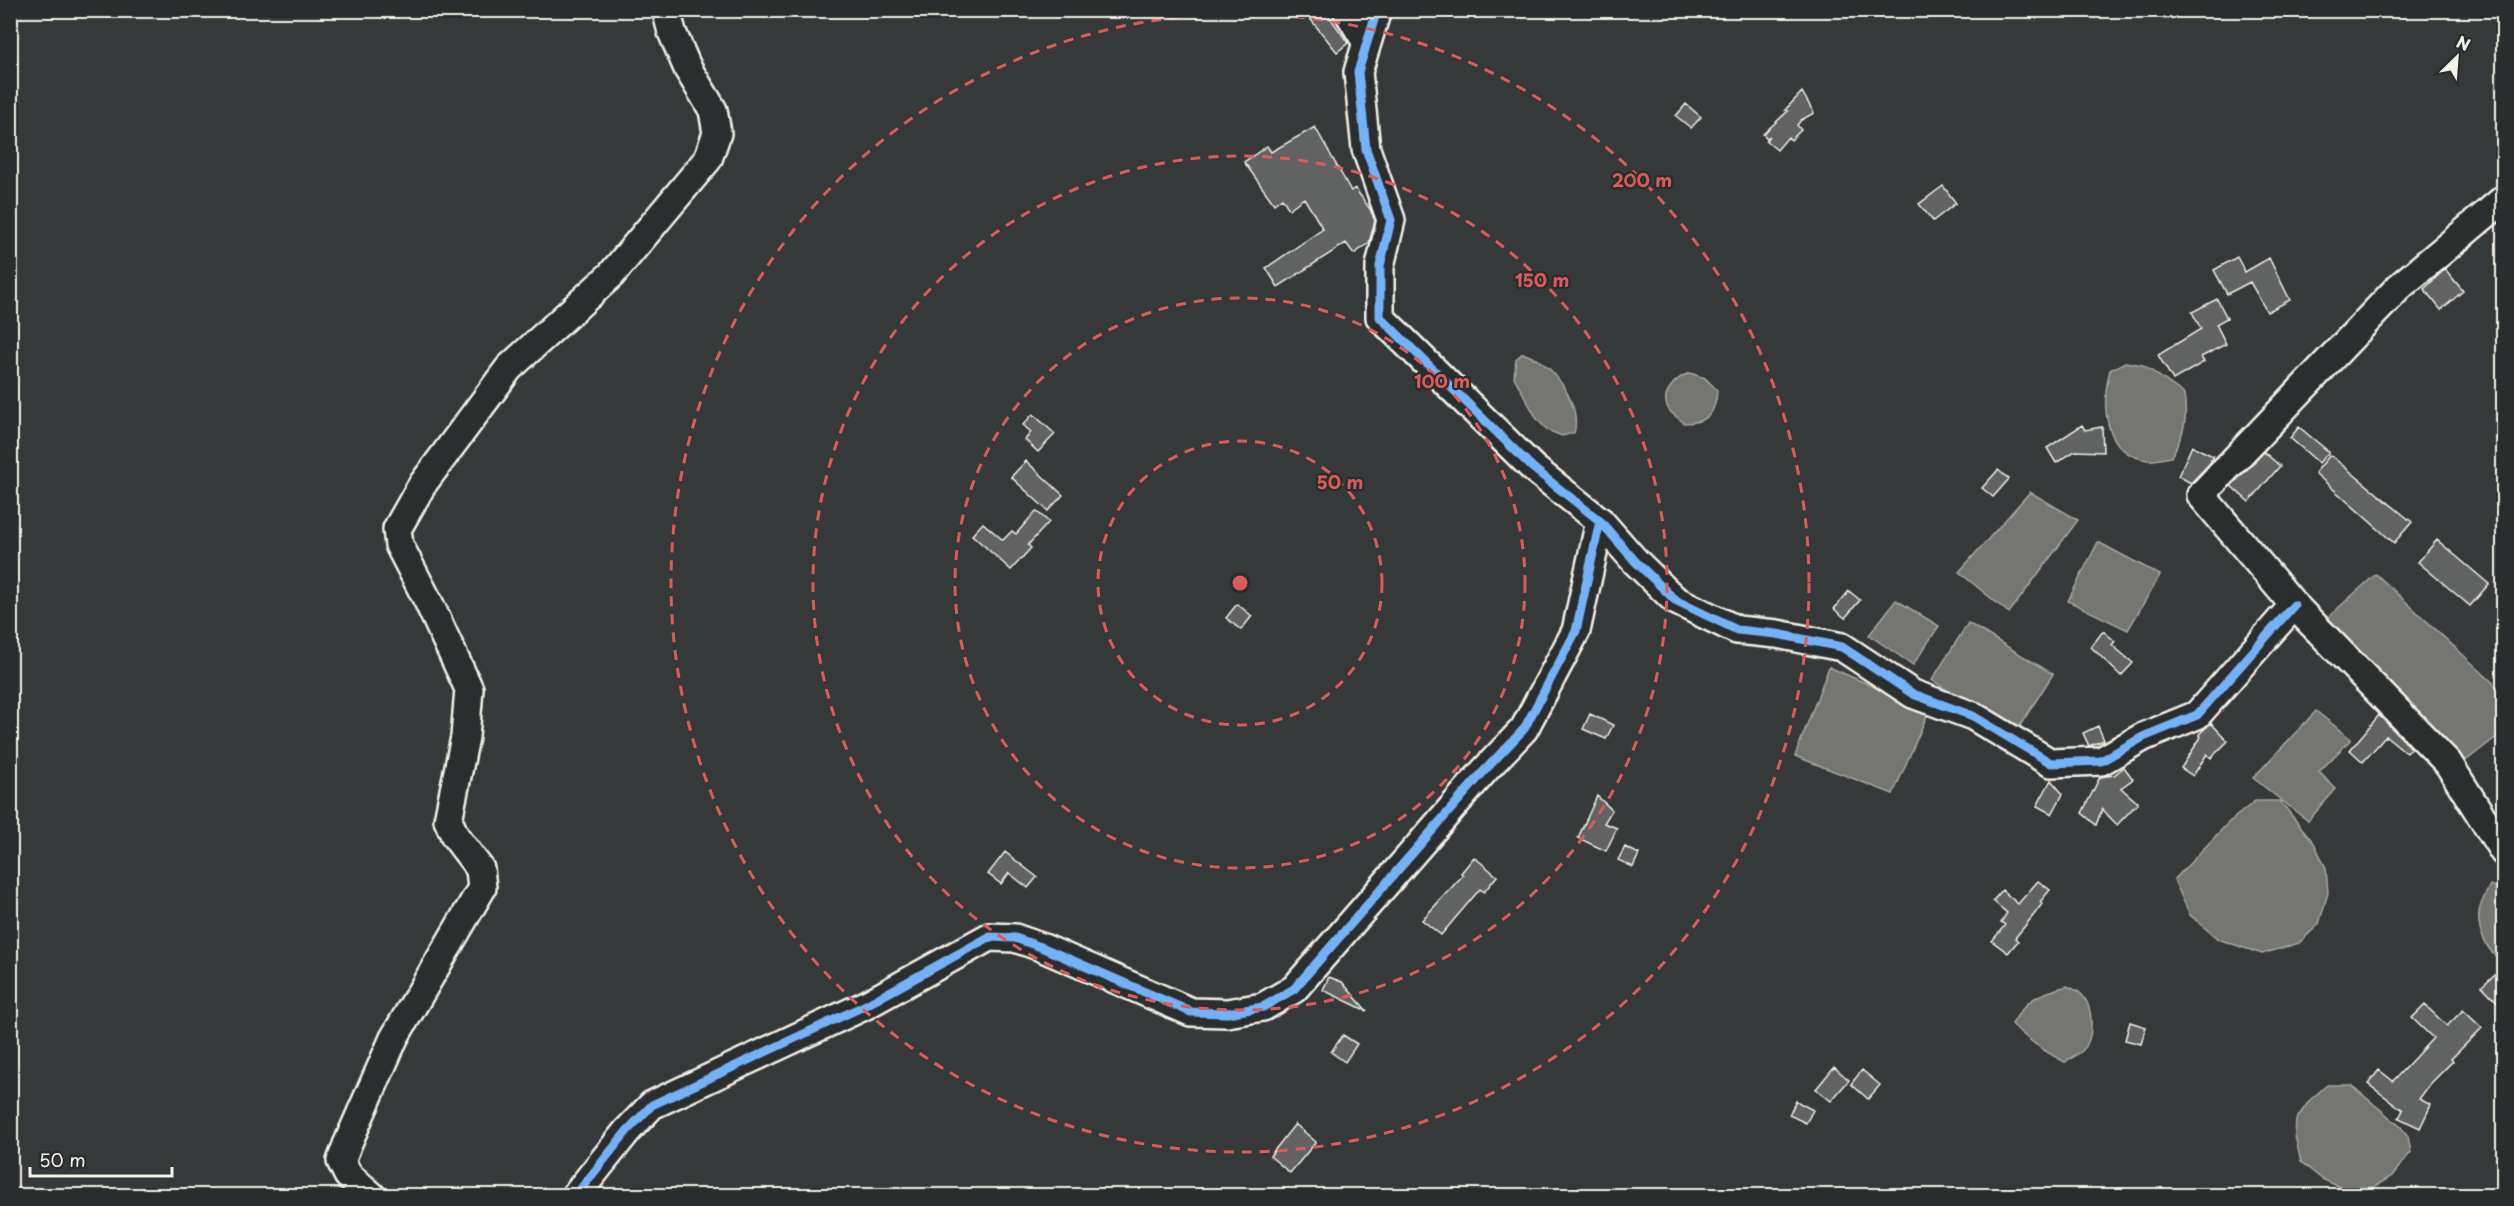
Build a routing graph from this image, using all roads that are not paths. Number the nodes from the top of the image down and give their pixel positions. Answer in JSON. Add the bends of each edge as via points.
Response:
{"nodes":[{"id":1,"x":670,"y":10,"type":"edge"},
{"id":2,"x":1347,"y":10,"type":"edge"},
{"id":3,"x":1377,"y":10,"type":"edge"},
{"id":4,"x":1367,"y":42,"type":"junction"},
{"id":5,"x":2504,"y":199,"type":"edge"},
{"id":6,"x":1600,"y":521,"type":"junction"},
{"id":7,"x":2294,"y":604,"type":"junction"},
{"id":8,"x":2504,"y":852,"type":"edge"},
{"id":9,"x":372,"y":1196,"type":"edge"},
{"id":10,"x":575,"y":1196,"type":"edge"}],
"edges":[{"from":1,"to":9,"type":"street","via":[[672,32],[712,110],[717,133],[708,159],[611,274],[509,368],[422,485],[398,529],[399,545],[469,689],[465,738],[447,820],[480,869],[482,888],[394,1038],[341,1161],[348,1175]]},
{"from":2,"to":4,"type":"street"},
{"from":3,"to":4,"type":"street"},
{"from":4,"to":6,"type":"street","via":[[1358,72],[1366,149],[1391,220],[1380,267],[1380,317],[1533,468]]},
{"from":5,"to":7,"type":"street","via":[[2399,287],[2201,495]]},
{"from":6,"to":7,"type":"street","via":[[1675,600],[1737,630],[1842,647],[1913,694],[1973,716],[2051,762],[2101,761],[2143,737],[2197,715]]},
{"from":6,"to":10,"type":"street","via":[[1576,631],[1524,729],[1294,989],[1263,1007],[1227,1013],[1191,1012],[1041,947],[1015,938],[989,937],[866,1005],[652,1105]]},
{"from":7,"to":8,"type":"street","via":[[2448,763]]}]}
